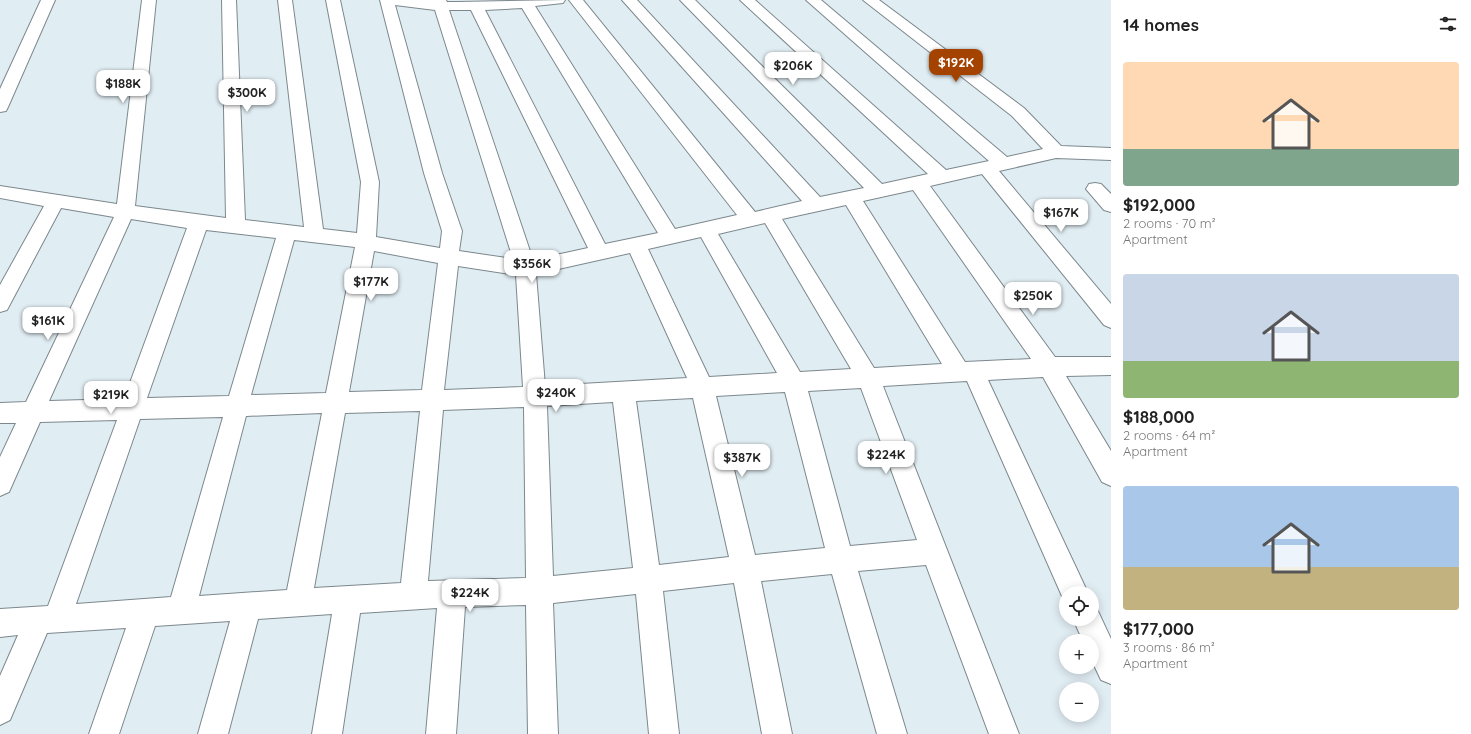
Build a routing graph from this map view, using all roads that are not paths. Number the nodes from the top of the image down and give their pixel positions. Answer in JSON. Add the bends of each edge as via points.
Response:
{"nodes":[{"id":1,"x":48,"y":0,"type":"edge"},
{"id":2,"x":149,"y":0,"type":"edge"},
{"id":3,"x":229,"y":0,"type":"edge"},
{"id":4,"x":285,"y":0,"type":"edge"},
{"id":5,"x":333,"y":0,"type":"edge"},
{"id":6,"x":387,"y":0,"type":"edge"},
{"id":7,"x":390,"y":0,"type":"edge"},
{"id":8,"x":557,"y":0,"type":"edge"},
{"id":9,"x":576,"y":0,"type":"edge"},
{"id":10,"x":630,"y":0,"type":"edge"},
{"id":11,"x":688,"y":0,"type":"edge"},
{"id":12,"x":747,"y":0,"type":"edge"},
{"id":13,"x":813,"y":0,"type":"edge"},
{"id":14,"x":870,"y":0,"type":"edge"},
{"id":15,"x":440,"y":3,"type":"edge"},
{"id":16,"x":494,"y":3,"type":"edge"},
{"id":17,"x":526,"y":3,"type":"junction"},
{"id":18,"x":476,"y":6,"type":"junction"},
{"id":19,"x":0,"y":107,"type":"edge"},
{"id":20,"x":1056,"y":152,"type":"junction"},
{"id":21,"x":1111,"y":154,"type":"edge"},
{"id":22,"x":995,"y":165,"type":"junction"},
{"id":23,"x":942,"y":177,"type":"junction"},
{"id":24,"x":917,"y":182,"type":"junction"},
{"id":25,"x":1095,"y":189,"type":"dead end"},
{"id":26,"x":878,"y":191,"type":"junction"},
{"id":27,"x":0,"y":192,"type":"edge"},
{"id":28,"x":851,"y":197,"type":"junction"},
{"id":29,"x":56,"y":201,"type":"junction"},
{"id":30,"x":816,"y":205,"type":"junction"},
{"id":31,"x":1111,"y":205,"type":"edge"},
{"id":32,"x":125,"y":212,"type":"junction"},
{"id":33,"x":760,"y":217,"type":"junction"},
{"id":34,"x":198,"y":222,"type":"junction"},
{"id":35,"x":236,"y":226,"type":"junction"},
{"id":36,"x":706,"y":230,"type":"junction"},
{"id":37,"x":287,"y":232,"type":"junction"},
{"id":38,"x":314,"y":234,"type":"junction"},
{"id":39,"x":670,"y":237,"type":"junction"},
{"id":40,"x":366,"y":242,"type":"junction"},
{"id":41,"x":636,"y":245,"type":"junction"},
{"id":42,"x":600,"y":253,"type":"junction"},
{"id":43,"x":449,"y":257,"type":"junction"},
{"id":44,"x":526,"y":269,"type":"junction"},
{"id":45,"x":0,"y":304,"type":"edge"},
{"id":46,"x":1111,"y":318,"type":"edge"},
{"id":47,"x":1111,"y":366,"type":"edge"},
{"id":48,"x":1049,"y":367,"type":"junction"},
{"id":49,"x":966,"y":371,"type":"junction"},
{"id":50,"x":868,"y":377,"type":"junction"},
{"id":51,"x":794,"y":382,"type":"junction"},
{"id":52,"x":702,"y":387,"type":"junction"},
{"id":53,"x":623,"y":392,"type":"junction"},
{"id":54,"x":534,"y":397,"type":"junction"},
{"id":55,"x":432,"y":400,"type":"junction"},
{"id":56,"x":335,"y":403,"type":"junction"},
{"id":57,"x":237,"y":406,"type":"junction"},
{"id":58,"x":132,"y":409,"type":"junction"},
{"id":59,"x":34,"y":412,"type":"junction"},
{"id":60,"x":0,"y":413,"type":"edge"},
{"id":61,"x":1111,"y":474,"type":"edge"},
{"id":62,"x":0,"y":484,"type":"edge"},
{"id":63,"x":935,"y":551,"type":"junction"},
{"id":64,"x":840,"y":560,"type":"junction"},
{"id":65,"x":745,"y":569,"type":"junction"},
{"id":66,"x":648,"y":580,"type":"junction"},
{"id":67,"x":1073,"y":586,"type":"edge"},
{"id":68,"x":539,"y":591,"type":"junction"},
{"id":69,"x":452,"y":594,"type":"junction"},
{"id":70,"x":413,"y":596,"type":"junction"},
{"id":71,"x":348,"y":600,"type":"junction"},
{"id":72,"x":298,"y":603,"type":"junction"},
{"id":73,"x":248,"y":606,"type":"junction"},
{"id":74,"x":181,"y":610,"type":"junction"},
{"id":75,"x":144,"y":613,"type":"junction"},
{"id":76,"x":47,"y":620,"type":"junction"},
{"id":77,"x":0,"y":623,"type":"edge"},
{"id":78,"x":1090,"y":626,"type":"edge"},
{"id":79,"x":1111,"y":670,"type":"edge"},
{"id":80,"x":0,"y":710,"type":"edge"},
{"id":81,"x":104,"y":734,"type":"edge"},
{"id":82,"x":213,"y":734,"type":"edge"},
{"id":83,"x":327,"y":734,"type":"edge"},
{"id":84,"x":441,"y":734,"type":"edge"},
{"id":85,"x":542,"y":734,"type":"edge"},
{"id":86,"x":664,"y":734,"type":"edge"},
{"id":87,"x":777,"y":734,"type":"edge"},
{"id":88,"x":892,"y":734,"type":"edge"},
{"id":89,"x":1004,"y":734,"type":"edge"}],
"edges":[{"from":1,"to":19,"type":"street"},
{"from":2,"to":32,"type":"street"},
{"from":3,"to":35,"type":"street"},
{"from":4,"to":38,"type":"street"},
{"from":5,"to":40,"type":"street","via":[[370,182]]},
{"from":6,"to":43,"type":"street","via":[[433,172],[452,231]]},
{"from":7,"to":15,"type":"street"},
{"from":8,"to":17,"type":"street"},
{"from":9,"to":33,"type":"street"},
{"from":10,"to":30,"type":"street"},
{"from":11,"to":26,"type":"street"},
{"from":12,"to":23,"type":"street"},
{"from":13,"to":22,"type":"street"},
{"from":14,"to":20,"type":"street","via":[[1018,112]]},
{"from":15,"to":18,"type":"street"},
{"from":15,"to":44,"type":"street"},
{"from":16,"to":17,"type":"street"},
{"from":16,"to":18,"type":"street"},
{"from":17,"to":39,"type":"street"},
{"from":18,"to":42,"type":"street"},
{"from":20,"to":21,"type":"street"},
{"from":20,"to":22,"type":"street"},
{"from":22,"to":23,"type":"street"},
{"from":22,"to":46,"type":"street"},
{"from":23,"to":24,"type":"street"},
{"from":24,"to":26,"type":"street"},
{"from":24,"to":48,"type":"street"},
{"from":25,"to":31,"type":"street"},
{"from":26,"to":28,"type":"street"},
{"from":27,"to":29,"type":"street"},
{"from":28,"to":30,"type":"street"},
{"from":28,"to":49,"type":"street"},
{"from":29,"to":32,"type":"street"},
{"from":29,"to":45,"type":"street"},
{"from":30,"to":33,"type":"street"},
{"from":32,"to":34,"type":"street"},
{"from":32,"to":59,"type":"street"},
{"from":33,"to":36,"type":"street"},
{"from":33,"to":50,"type":"street"},
{"from":34,"to":35,"type":"street"},
{"from":34,"to":58,"type":"street"},
{"from":35,"to":37,"type":"street"},
{"from":36,"to":39,"type":"street"},
{"from":36,"to":51,"type":"street"},
{"from":37,"to":38,"type":"street"},
{"from":37,"to":57,"type":"street"},
{"from":38,"to":40,"type":"street"},
{"from":39,"to":41,"type":"street"},
{"from":40,"to":43,"type":"street"},
{"from":40,"to":56,"type":"street"},
{"from":41,"to":42,"type":"street"},
{"from":41,"to":52,"type":"street"},
{"from":42,"to":44,"type":"street"},
{"from":43,"to":44,"type":"street"},
{"from":43,"to":55,"type":"street"},
{"from":44,"to":54,"type":"street"},
{"from":47,"to":48,"type":"street"},
{"from":48,"to":49,"type":"street"},
{"from":48,"to":61,"type":"street"},
{"from":49,"to":50,"type":"street"},
{"from":49,"to":67,"type":"street"},
{"from":50,"to":51,"type":"street"},
{"from":50,"to":63,"type":"street"},
{"from":51,"to":52,"type":"street"},
{"from":51,"to":64,"type":"street"},
{"from":52,"to":53,"type":"street"},
{"from":52,"to":65,"type":"street"},
{"from":53,"to":54,"type":"street"},
{"from":53,"to":66,"type":"street"},
{"from":54,"to":55,"type":"street"},
{"from":54,"to":68,"type":"street"},
{"from":55,"to":56,"type":"street"},
{"from":55,"to":70,"type":"street"},
{"from":56,"to":57,"type":"street"},
{"from":56,"to":72,"type":"street"},
{"from":57,"to":58,"type":"street"},
{"from":57,"to":74,"type":"street"},
{"from":58,"to":59,"type":"street"},
{"from":58,"to":76,"type":"street"},
{"from":59,"to":60,"type":"street"},
{"from":59,"to":62,"type":"street"},
{"from":63,"to":64,"type":"street"},
{"from":63,"to":89,"type":"street"},
{"from":64,"to":65,"type":"street"},
{"from":64,"to":88,"type":"street"},
{"from":65,"to":66,"type":"street"},
{"from":65,"to":87,"type":"street"},
{"from":66,"to":68,"type":"street"},
{"from":66,"to":86,"type":"street"},
{"from":68,"to":69,"type":"street"},
{"from":68,"to":85,"type":"street"},
{"from":69,"to":70,"type":"street"},
{"from":69,"to":84,"type":"street"},
{"from":70,"to":71,"type":"street"},
{"from":71,"to":72,"type":"street"},
{"from":71,"to":83,"type":"street"},
{"from":72,"to":73,"type":"street"},
{"from":73,"to":74,"type":"street"},
{"from":73,"to":82,"type":"street"},
{"from":74,"to":75,"type":"street"},
{"from":75,"to":76,"type":"street"},
{"from":75,"to":81,"type":"street"},
{"from":76,"to":77,"type":"street"},
{"from":76,"to":80,"type":"street"},
{"from":78,"to":79,"type":"street"}]}
